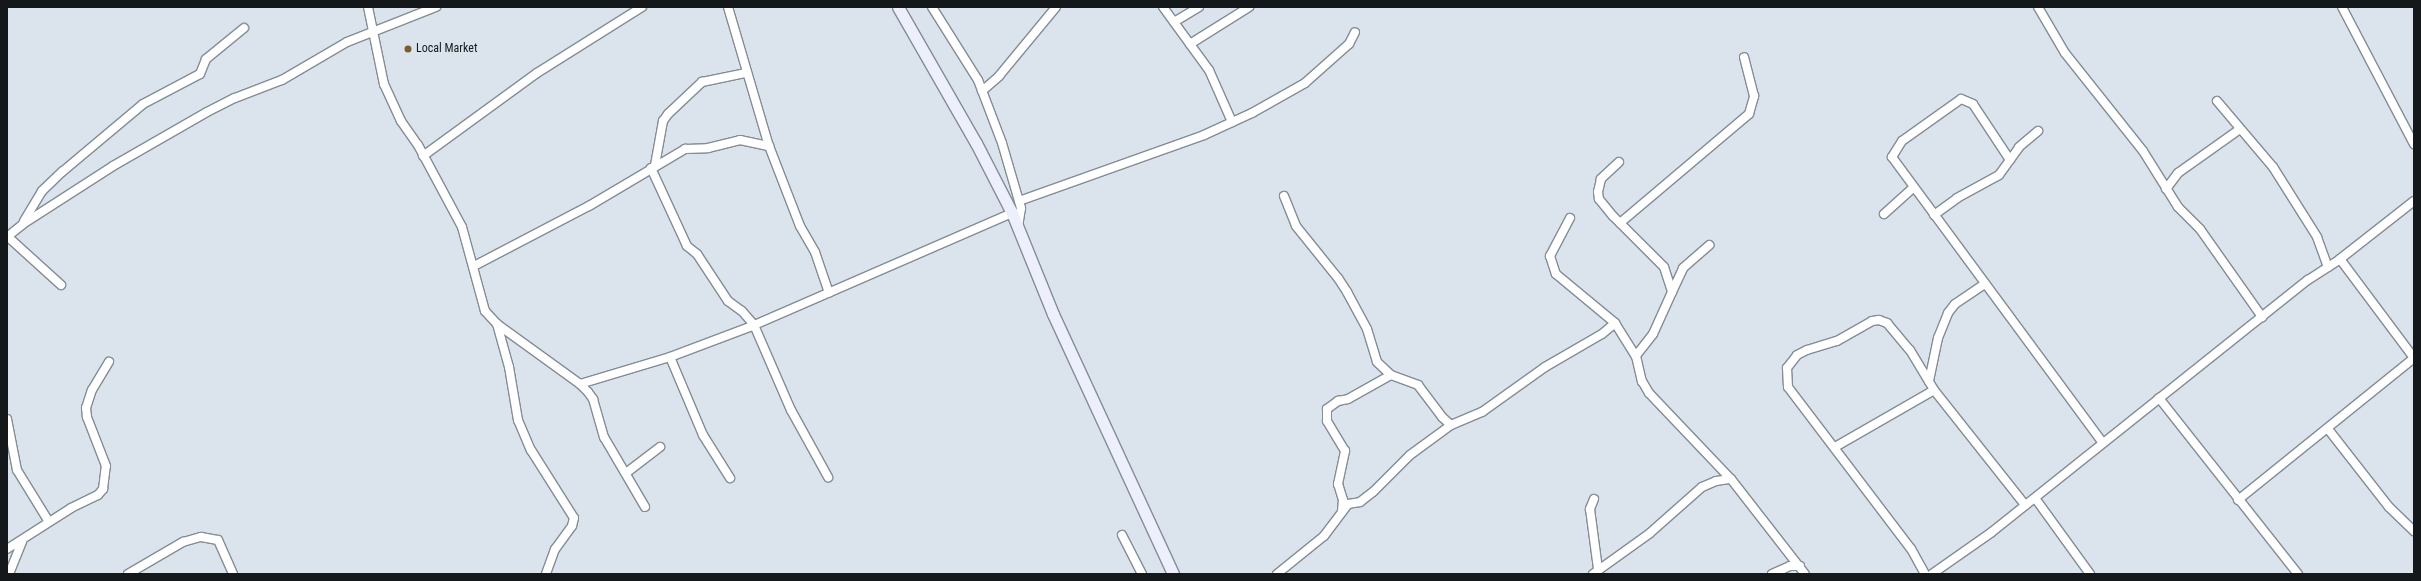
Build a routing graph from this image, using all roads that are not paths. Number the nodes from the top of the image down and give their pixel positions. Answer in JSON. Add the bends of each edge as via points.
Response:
{"nodes":[{"id":1,"x":368,"y":7,"type":"edge"},
{"id":2,"x":436,"y":7,"type":"edge"},
{"id":3,"x":642,"y":7,"type":"edge"},
{"id":4,"x":728,"y":7,"type":"edge"},
{"id":5,"x":898,"y":7,"type":"edge"},
{"id":6,"x":932,"y":7,"type":"edge"},
{"id":7,"x":1056,"y":7,"type":"edge"},
{"id":8,"x":1163,"y":7,"type":"edge"},
{"id":9,"x":1199,"y":7,"type":"edge"},
{"id":10,"x":1249,"y":7,"type":"edge"},
{"id":11,"x":2038,"y":7,"type":"edge"},
{"id":12,"x":2342,"y":7,"type":"edge"},
{"id":13,"x":630,"y":10,"type":"edge"},
{"id":14,"x":1174,"y":22,"type":"junction"},
{"id":15,"x":244,"y":28,"type":"dead end"},
{"id":16,"x":374,"y":31,"type":"junction"},
{"id":17,"x":1355,"y":32,"type":"dead end"},
{"id":18,"x":1190,"y":44,"type":"junction"},
{"id":19,"x":1744,"y":57,"type":"dead end"},
{"id":20,"x":746,"y":73,"type":"junction"},
{"id":21,"x":982,"y":91,"type":"junction"},
{"id":22,"x":2217,"y":101,"type":"dead end"},
{"id":23,"x":1232,"y":122,"type":"junction"},
{"id":24,"x":2240,"y":129,"type":"junction"},
{"id":25,"x":2038,"y":131,"type":"dead end"},
{"id":26,"x":2414,"y":144,"type":"edge"},
{"id":27,"x":770,"y":146,"type":"junction"},
{"id":28,"x":423,"y":156,"type":"junction"},
{"id":29,"x":2010,"y":160,"type":"junction"},
{"id":30,"x":1619,"y":162,"type":"dead end"},
{"id":31,"x":653,"y":166,"type":"junction"},
{"id":32,"x":1914,"y":187,"type":"junction"},
{"id":33,"x":2166,"y":188,"type":"junction"},
{"id":34,"x":1284,"y":196,"type":"dead end"},
{"id":35,"x":1018,"y":201,"type":"junction"},
{"id":36,"x":2414,"y":201,"type":"edge"},
{"id":37,"x":1012,"y":212,"type":"junction"},
{"id":38,"x":1884,"y":214,"type":"dead end"},
{"id":39,"x":1934,"y":215,"type":"junction"},
{"id":40,"x":1570,"y":218,"type":"dead end"},
{"id":41,"x":1620,"y":223,"type":"junction"},
{"id":42,"x":23,"y":224,"type":"junction"},
{"id":43,"x":1018,"y":227,"type":"junction"},
{"id":44,"x":7,"y":237,"type":"edge"},
{"id":45,"x":1709,"y":245,"type":"dead end"},
{"id":46,"x":2340,"y":259,"type":"junction"},
{"id":47,"x":474,"y":266,"type":"junction"},
{"id":48,"x":2328,"y":267,"type":"junction"},
{"id":49,"x":61,"y":284,"type":"dead end"},
{"id":50,"x":1985,"y":284,"type":"junction"},
{"id":51,"x":1672,"y":292,"type":"junction"},
{"id":52,"x":829,"y":293,"type":"junction"},
{"id":53,"x":2262,"y":317,"type":"junction"},
{"id":54,"x":1614,"y":323,"type":"junction"},
{"id":55,"x":497,"y":324,"type":"junction"},
{"id":56,"x":754,"y":325,"type":"junction"},
{"id":57,"x":1636,"y":356,"type":"junction"},
{"id":58,"x":670,"y":357,"type":"junction"},
{"id":59,"x":2413,"y":361,"type":"edge"},
{"id":60,"x":109,"y":362,"type":"dead end"},
{"id":61,"x":1391,"y":375,"type":"junction"},
{"id":62,"x":1929,"y":381,"type":"junction"},
{"id":63,"x":580,"y":384,"type":"junction"},
{"id":64,"x":1934,"y":390,"type":"junction"},
{"id":65,"x":2159,"y":398,"type":"junction"},
{"id":66,"x":7,"y":419,"type":"edge"},
{"id":67,"x":1451,"y":424,"type":"junction"},
{"id":68,"x":2328,"y":429,"type":"junction"},
{"id":69,"x":2102,"y":442,"type":"junction"},
{"id":70,"x":660,"y":447,"type":"dead end"},
{"id":71,"x":1835,"y":448,"type":"junction"},
{"id":72,"x":626,"y":473,"type":"junction"},
{"id":73,"x":828,"y":477,"type":"dead end"},
{"id":74,"x":730,"y":478,"type":"dead end"},
{"id":75,"x":1730,"y":479,"type":"junction"},
{"id":76,"x":2035,"y":498,"type":"junction"},
{"id":77,"x":1594,"y":499,"type":"dead end"},
{"id":78,"x":2238,"y":500,"type":"junction"},
{"id":79,"x":2025,"y":505,"type":"junction"},
{"id":80,"x":645,"y":507,"type":"dead end"},
{"id":81,"x":1342,"y":512,"type":"junction"},
{"id":82,"x":49,"y":522,"type":"junction"},
{"id":83,"x":2414,"y":530,"type":"edge"},
{"id":84,"x":1122,"y":535,"type":"dead end"},
{"id":85,"x":22,"y":541,"type":"junction"},
{"id":86,"x":7,"y":549,"type":"edge"},
{"id":87,"x":1800,"y":566,"type":"junction"},
{"id":88,"x":1595,"y":572,"type":"edge"},
{"id":89,"x":9,"y":574,"type":"edge"},
{"id":90,"x":128,"y":574,"type":"edge"},
{"id":91,"x":233,"y":574,"type":"edge"},
{"id":92,"x":546,"y":574,"type":"edge"},
{"id":93,"x":1142,"y":574,"type":"edge"},
{"id":94,"x":1172,"y":574,"type":"edge"},
{"id":95,"x":1277,"y":574,"type":"edge"},
{"id":96,"x":1772,"y":574,"type":"edge"},
{"id":97,"x":1805,"y":574,"type":"edge"},
{"id":98,"x":1925,"y":574,"type":"edge"},
{"id":99,"x":1932,"y":574,"type":"edge"},
{"id":100,"x":2090,"y":574,"type":"edge"},
{"id":101,"x":2298,"y":574,"type":"edge"}],
"edges":[{"from":1,"to":16,"type":"street"},
{"from":2,"to":16,"type":"street"},
{"from":3,"to":13,"type":"street"},
{"from":4,"to":20,"type":"street"},
{"from":5,"to":37,"type":"main road","via":[[976,143]]},
{"from":6,"to":21,"type":"street"},
{"from":7,"to":21,"type":"street","via":[[999,76]]},
{"from":8,"to":14,"type":"street"},
{"from":9,"to":14,"type":"street"},
{"from":10,"to":18,"type":"street"},
{"from":11,"to":33,"type":"street","via":[[2065,53],[2128,132]]},
{"from":12,"to":26,"type":"street"},
{"from":13,"to":28,"type":"street","via":[[536,73]]},
{"from":14,"to":18,"type":"street"},
{"from":15,"to":42,"type":"street","via":[[206,59],[200,74],[144,104],[62,172],[42,191]]},
{"from":16,"to":28,"type":"street","via":[[384,84],[401,120]]},
{"from":16,"to":42,"type":"street","via":[[347,42],[282,80],[207,112],[113,166]]},
{"from":17,"to":23,"type":"street","via":[[1348,44],[1304,83]]},
{"from":18,"to":23,"type":"street","via":[[1209,70]]},
{"from":19,"to":41,"type":"street","via":[[1754,96],[1749,114]]},
{"from":20,"to":27,"type":"street"},
{"from":20,"to":31,"type":"street","via":[[702,82],[668,114],[663,121]]},
{"from":21,"to":35,"type":"street","via":[[1002,143]]},
{"from":22,"to":24,"type":"street"},
{"from":23,"to":35,"type":"street","via":[[1204,135]]},
{"from":24,"to":33,"type":"street","via":[[2178,173]]},
{"from":24,"to":48,"type":"street","via":[[2273,167],[2317,237]]},
{"from":25,"to":29,"type":"street","via":[[2019,147]]},
{"from":27,"to":31,"type":"street","via":[[740,140],[730,141],[708,148],[685,149]]},
{"from":27,"to":52,"type":"street","via":[[800,226],[815,252]]},
{"from":28,"to":47,"type":"street","via":[[462,227]]},
{"from":29,"to":32,"type":"street","via":[[1973,104],[1961,99],[1916,130],[1896,148],[1892,157]]},
{"from":29,"to":39,"type":"street","via":[[2005,170],[1990,182],[1971,190]]},
{"from":30,"to":41,"type":"street","via":[[1601,179],[1598,192],[1604,205]]},
{"from":31,"to":47,"type":"street","via":[[582,210]]},
{"from":31,"to":56,"type":"street","via":[[687,246],[697,254],[728,301],[742,311]]},
{"from":32,"to":38,"type":"street"},
{"from":32,"to":39,"type":"street"},
{"from":33,"to":53,"type":"street","via":[[2209,241]]},
{"from":34,"to":61,"type":"street","via":[[1296,226],[1338,278],[1367,329],[1377,362]]},
{"from":35,"to":43,"type":"street","via":[[1021,216]]},
{"from":36,"to":46,"type":"street"},
{"from":37,"to":43,"type":"main road"},
{"from":37,"to":52,"type":"street"},
{"from":39,"to":50,"type":"street"},
{"from":40,"to":54,"type":"street","via":[[1550,256],[1553,268],[1562,279]]},
{"from":41,"to":51,"type":"street","via":[[1664,267]]},
{"from":42,"to":44,"type":"street"},
{"from":43,"to":94,"type":"main road","via":[[1052,314]]},
{"from":44,"to":49,"type":"street"},
{"from":45,"to":51,"type":"street","via":[[1683,268]]},
{"from":46,"to":48,"type":"street"},
{"from":46,"to":59,"type":"street"},
{"from":47,"to":55,"type":"street","via":[[480,300],[488,315]]},
{"from":48,"to":53,"type":"street"},
{"from":50,"to":62,"type":"street","via":[[1955,304],[1948,313],[1938,338]]},
{"from":50,"to":69,"type":"street"},
{"from":51,"to":57,"type":"street","via":[[1653,334]]},
{"from":52,"to":56,"type":"street"},
{"from":53,"to":65,"type":"street"},
{"from":54,"to":57,"type":"street"},
{"from":54,"to":67,"type":"street","via":[[1602,334],[1545,367],[1482,412]]},
{"from":55,"to":63,"type":"street"},
{"from":55,"to":92,"type":"street","via":[[509,367],[518,420],[535,457],[574,518],[572,526],[555,549]]},
{"from":56,"to":58,"type":"street"},
{"from":56,"to":73,"type":"street","via":[[791,410]]},
{"from":57,"to":75,"type":"street","via":[[1642,381],[1649,393]]},
{"from":58,"to":63,"type":"street"},
{"from":58,"to":74,"type":"street","via":[[703,435]]},
{"from":59,"to":68,"type":"street"},
{"from":60,"to":82,"type":"street","via":[[92,390],[86,408],[86,417],[106,466],[103,489],[98,495]]},
{"from":61,"to":67,"type":"street","via":[[1418,385],[1442,417]]},
{"from":61,"to":81,"type":"street","via":[[1348,399],[1338,401],[1328,409],[1327,420],[1345,451],[1338,484],[1343,500]]},
{"from":62,"to":64,"type":"street"},
{"from":62,"to":71,"type":"street","via":[[1897,332],[1879,320],[1837,342],[1797,355],[1788,368],[1788,387]]},
{"from":63,"to":72,"type":"street","via":[[593,399],[604,437]]},
{"from":64,"to":71,"type":"street"},
{"from":64,"to":79,"type":"street"},
{"from":65,"to":69,"type":"street"},
{"from":65,"to":78,"type":"street"},
{"from":66,"to":82,"type":"street","via":[[17,470]]},
{"from":67,"to":81,"type":"street","via":[[1410,455],[1373,492],[1360,502],[1349,504]]},
{"from":68,"to":78,"type":"street"},
{"from":68,"to":83,"type":"street","via":[[2389,508]]},
{"from":69,"to":76,"type":"street"},
{"from":70,"to":72,"type":"street"},
{"from":71,"to":98,"type":"street","via":[[1911,549]]},
{"from":72,"to":80,"type":"street"},
{"from":75,"to":87,"type":"street"},
{"from":75,"to":88,"type":"street","via":[[1702,487],[1650,532]]},
{"from":76,"to":79,"type":"street"},
{"from":76,"to":100,"type":"street"},
{"from":77,"to":88,"type":"street","via":[[1590,510]]},
{"from":78,"to":101,"type":"street"},
{"from":79,"to":99,"type":"street"},
{"from":81,"to":95,"type":"street","via":[[1324,536]]},
{"from":82,"to":85,"type":"street"},
{"from":84,"to":93,"type":"street"},
{"from":85,"to":86,"type":"street"},
{"from":85,"to":89,"type":"street"},
{"from":87,"to":96,"type":"street","via":[[1790,566]]},
{"from":87,"to":97,"type":"street"},
{"from":90,"to":91,"type":"street","via":[[183,542],[201,537],[218,540]]}]}
